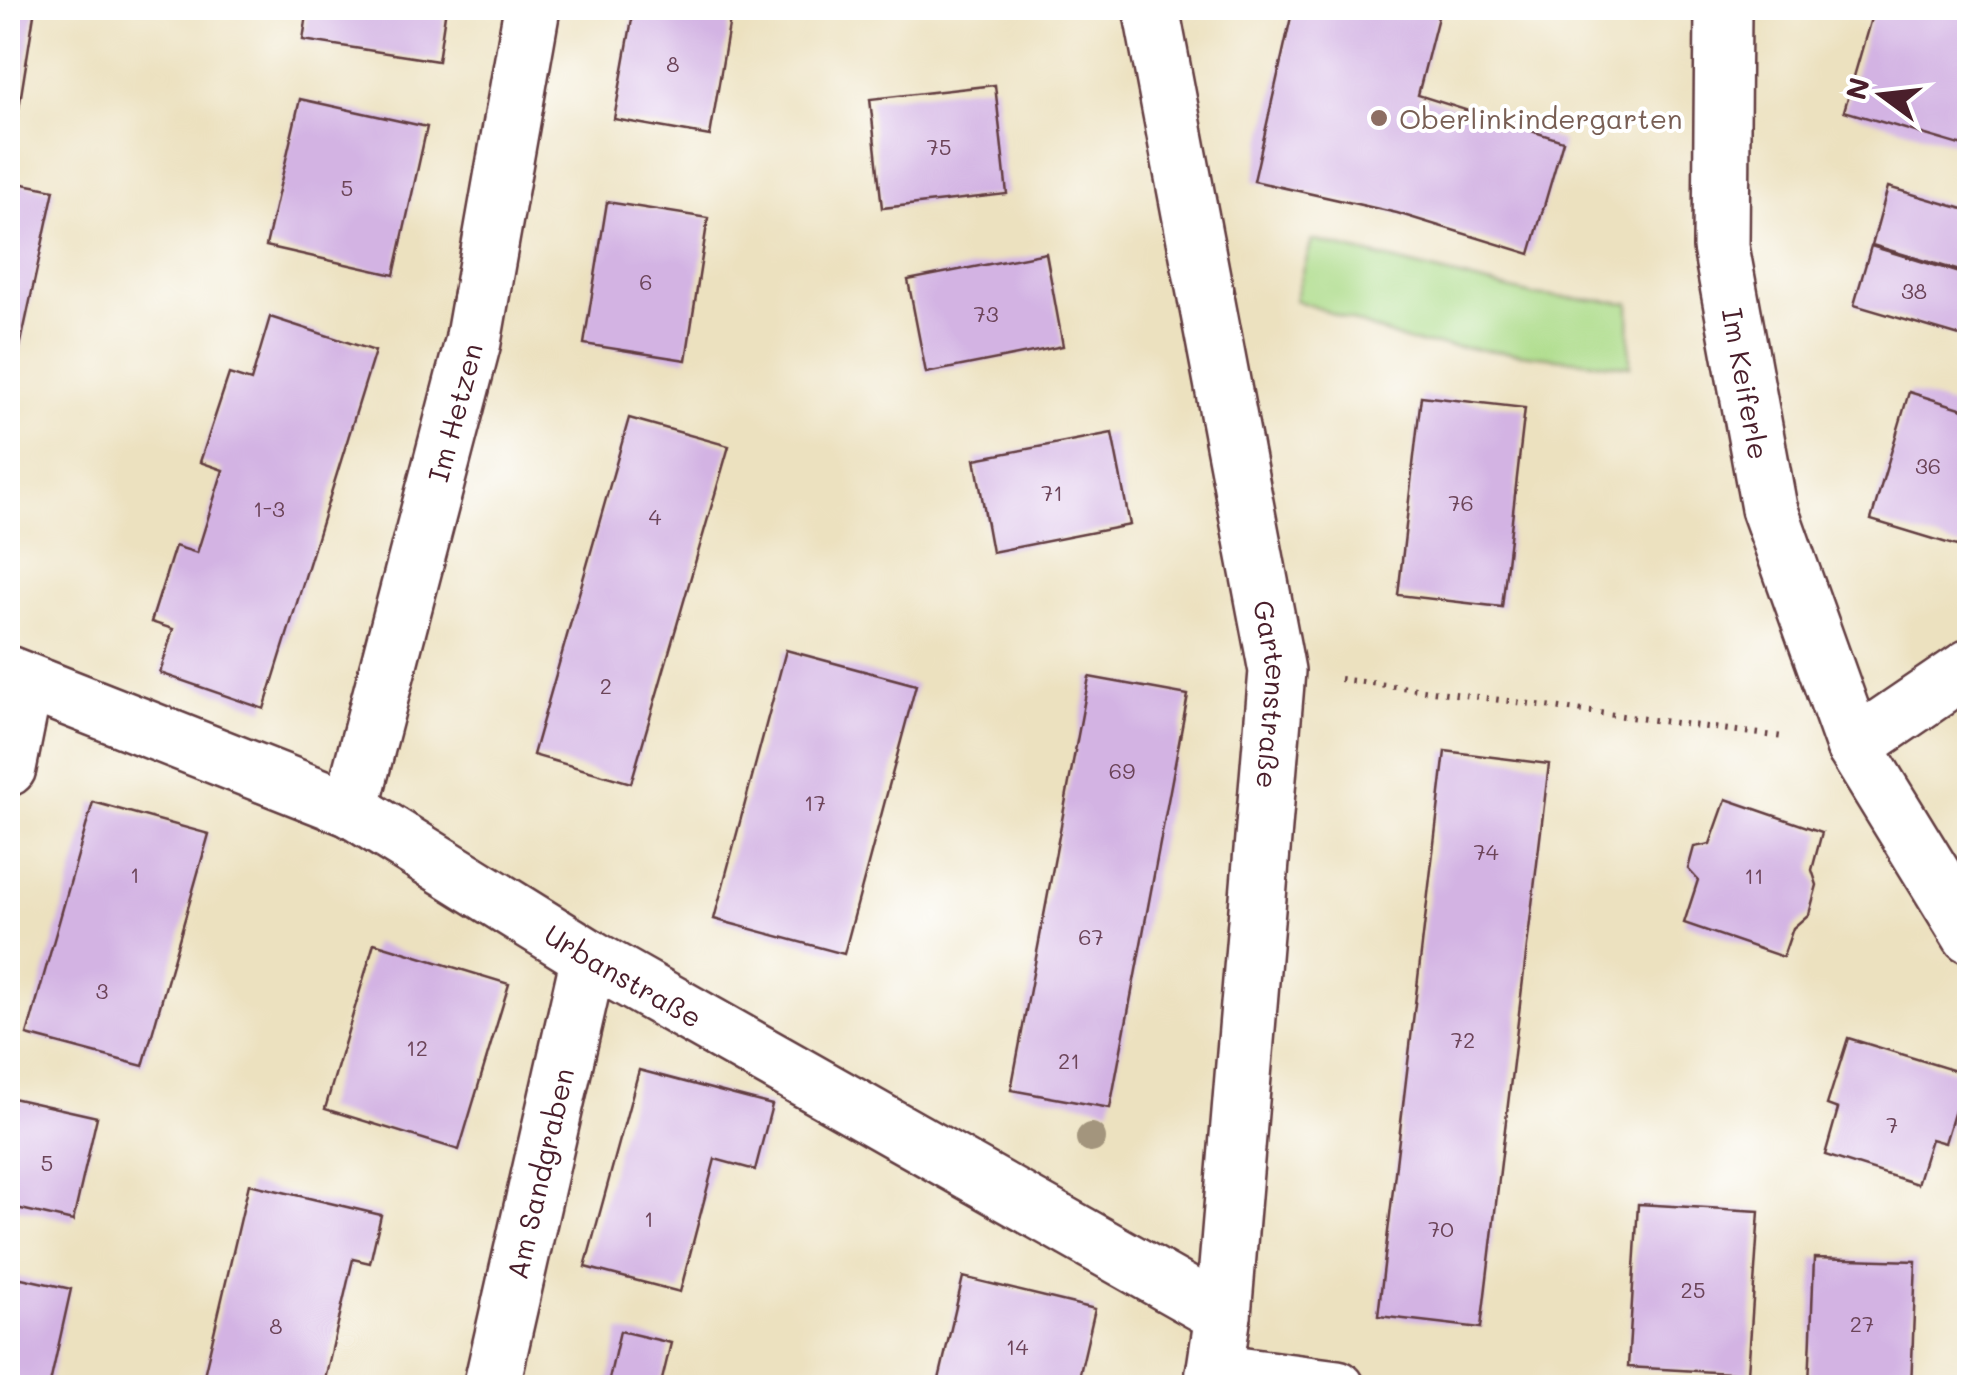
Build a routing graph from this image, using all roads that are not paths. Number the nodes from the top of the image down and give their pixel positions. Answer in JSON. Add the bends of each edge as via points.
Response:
{"nodes":[{"id":1,"x":532,"y":8,"type":"edge"},
{"id":2,"x":1151,"y":8,"type":"edge"},
{"id":3,"x":1724,"y":8,"type":"edge"},
{"id":4,"x":1970,"y":667,"type":"edge"},
{"id":5,"x":16,"y":678,"type":"edge"},
{"id":6,"x":1854,"y":746,"type":"junction"},
{"id":7,"x":8,"y":768,"type":"edge"},
{"id":8,"x":352,"y":809,"type":"junction"},
{"id":9,"x":1970,"y":935,"type":"edge"},
{"id":10,"x":589,"y":958,"type":"junction"},
{"id":11,"x":1223,"y":1316,"type":"junction"},
{"id":12,"x":1213,"y":1380,"type":"edge"},
{"id":13,"x":491,"y":1388,"type":"edge"},
{"id":14,"x":1337,"y":1388,"type":"edge"}],
"edges":[{"from":1,"to":8,"type":"street","name":"Im Hetzen","via":[[473,342]]},
{"from":2,"to":11,"type":"street","name":"Gartenstraße","via":[[1277,671]]},
{"from":3,"to":6,"type":"street","name":"Im Keiferle","via":[[1721,247],[1770,508]]},
{"from":4,"to":6,"type":"street"},
{"from":5,"to":7,"type":"street"},
{"from":5,"to":8,"type":"street","name":"Urbanstraße"},
{"from":6,"to":9,"type":"street","name":"Im Keiferle"},
{"from":8,"to":10,"type":"street","name":"Urbanstraße"},
{"from":10,"to":11,"type":"street","name":"Urbanstraße"},
{"from":10,"to":13,"type":"street","name":"Am Sandgraben"},
{"from":11,"to":12,"type":"street","name":"Gartenstraße"},
{"from":12,"to":14,"type":"street"}]}
